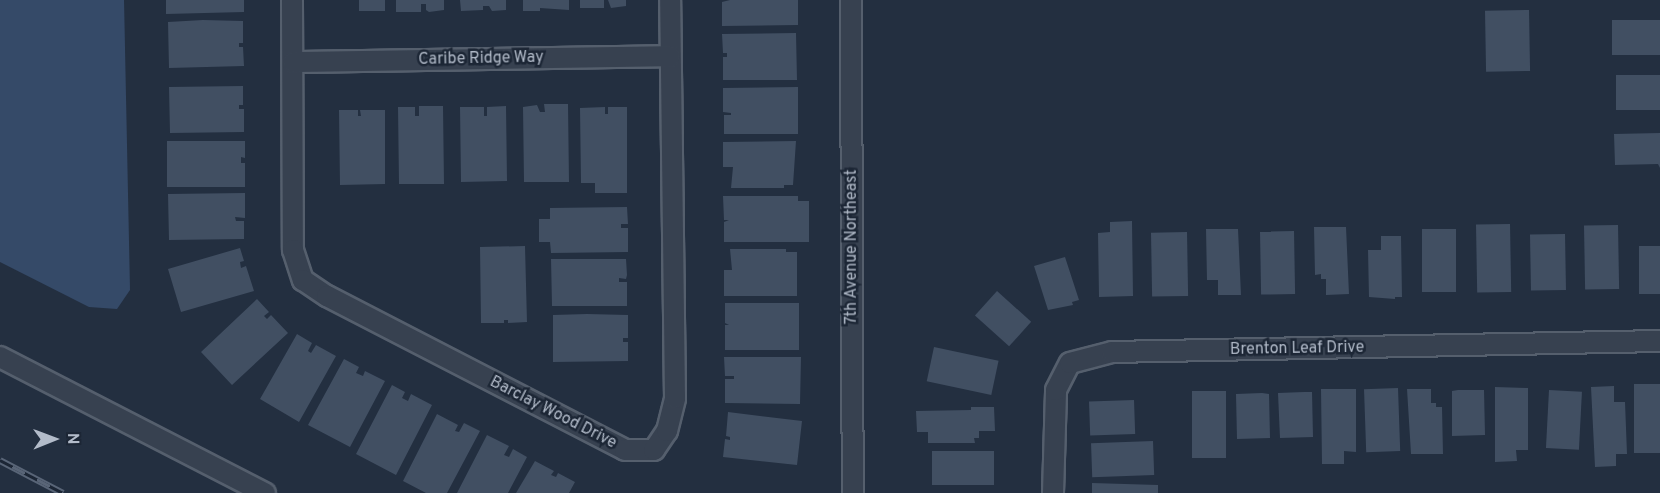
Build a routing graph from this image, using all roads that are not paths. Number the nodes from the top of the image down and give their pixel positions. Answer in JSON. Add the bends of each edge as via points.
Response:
{"nodes":[{"id":1,"x":292,"y":0,"type":"edge"},
{"id":2,"x":670,"y":0,"type":"edge"},
{"id":3,"x":851,"y":0,"type":"edge"},
{"id":4,"x":670,"y":56,"type":"junction"},
{"id":5,"x":293,"y":62,"type":"junction"},
{"id":6,"x":1660,"y":341,"type":"edge"},
{"id":7,"x":0,"y":357,"type":"edge"},
{"id":8,"x":265,"y":493,"type":"edge"},
{"id":9,"x":853,"y":493,"type":"edge"},
{"id":10,"x":1053,"y":493,"type":"edge"}],
"edges":[{"from":1,"to":5,"type":"street","name":"Barclay Wood Drive"},
{"from":2,"to":4,"type":"street","name":"Barclay Wood Drive"},
{"from":3,"to":9,"type":"street","name":"7th Avenue Northeast"},
{"from":4,"to":5,"type":"street","name":"Caribe Ridge Way"},
{"from":4,"to":5,"type":"street","name":"Barclay Wood Drive","via":[[675,398],[667,430],[654,450],[625,450],[303,280],[293,250]]},
{"from":6,"to":10,"type":"street","name":"Brenton Leaf Drive","via":[[1112,352],[1070,363],[1056,390]]},
{"from":7,"to":8,"type":"street"}]}
